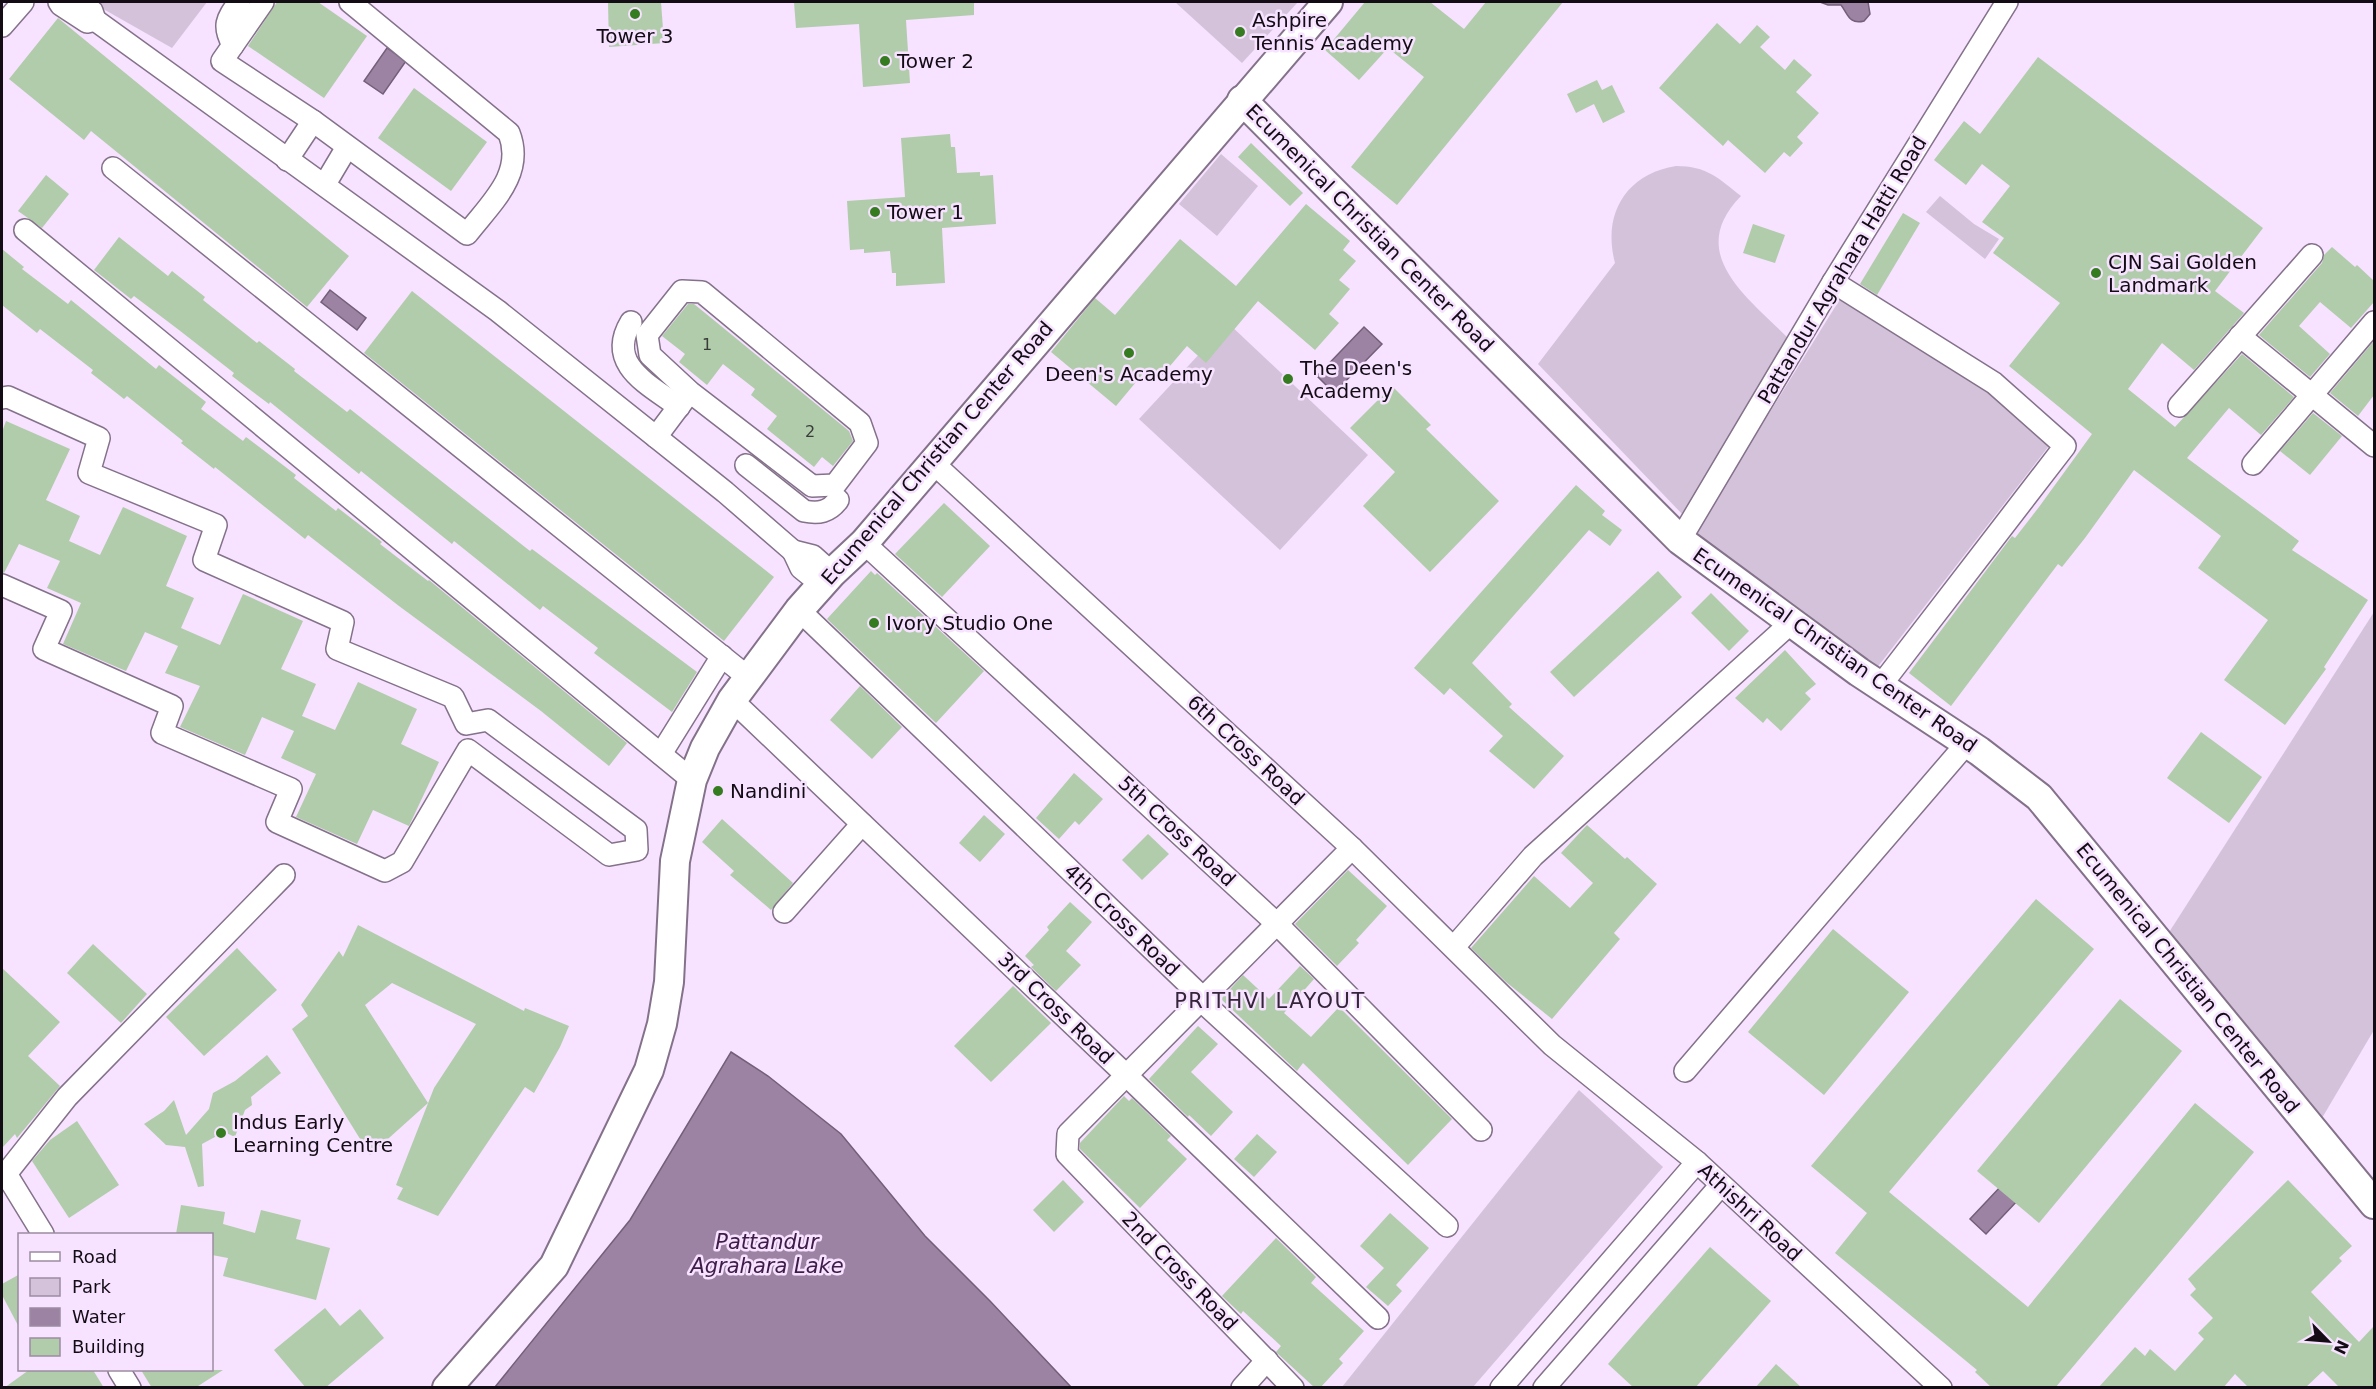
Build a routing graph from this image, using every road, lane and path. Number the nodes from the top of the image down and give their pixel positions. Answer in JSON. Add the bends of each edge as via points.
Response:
{"nodes":[{"id":1,"x":23,"y":2,"type":"edge"},
{"id":2,"x":59,"y":2,"type":"edge"},
{"id":3,"x":78,"y":2,"type":"edge"},
{"id":4,"x":239,"y":2,"type":"edge"},
{"id":5,"x":263,"y":2,"type":"edge"},
{"id":6,"x":350,"y":2,"type":"edge"},
{"id":7,"x":1328,"y":2,"type":"edge"},
{"id":8,"x":2007,"y":2,"type":"edge"},
{"id":9,"x":95,"y":20,"type":"junction"},
{"id":10,"x":2,"y":26,"type":"edge"},
{"id":11,"x":233,"y":45,"type":"junction"},
{"id":12,"x":1242,"y":100,"type":"junction"},
{"id":13,"x":314,"y":121,"type":"junction"},
{"id":14,"x":347,"y":147,"type":"junction"},
{"id":15,"x":287,"y":160,"type":"junction"},
{"id":16,"x":113,"y":168,"type":"dead end"},
{"id":17,"x":325,"y":184,"type":"junction"},
{"id":18,"x":507,"y":198,"type":"dead end"},
{"id":19,"x":25,"y":230,"type":"dead end"},
{"id":20,"x":467,"y":234,"type":"junction"},
{"id":21,"x":2312,"y":255,"type":"dead end"},
{"id":22,"x":1833,"y":282,"type":"junction"},
{"id":23,"x":2374,"y":321,"type":"edge"},
{"id":24,"x":631,"y":322,"type":"dead end"},
{"id":25,"x":2240,"y":336,"type":"junction"},
{"id":26,"x":2312,"y":395,"type":"junction"},
{"id":27,"x":2,"y":398,"type":"edge"},
{"id":28,"x":685,"y":400,"type":"junction"},
{"id":29,"x":2179,"y":405,"type":"dead end"},
{"id":30,"x":656,"y":437,"type":"junction"},
{"id":31,"x":2374,"y":446,"type":"edge"},
{"id":32,"x":760,"y":447,"type":"junction"},
{"id":33,"x":932,"y":462,"type":"junction"},
{"id":34,"x":2253,"y":464,"type":"dead end"},
{"id":35,"x":746,"y":465,"type":"junction"},
{"id":36,"x":725,"y":492,"type":"junction"},
{"id":37,"x":838,"y":500,"type":"dead end"},
{"id":38,"x":1680,"y":540,"type":"junction"},
{"id":39,"x":864,"y":543,"type":"junction"},
{"id":40,"x":827,"y":579,"type":"junction"},
{"id":41,"x":2,"y":585,"type":"edge"},
{"id":42,"x":799,"y":610,"type":"junction"},
{"id":43,"x":1792,"y":622,"type":"junction"},
{"id":44,"x":722,"y":656,"type":"junction"},
{"id":45,"x":748,"y":678,"type":"junction"},
{"id":46,"x":1881,"y":685,"type":"junction"},
{"id":47,"x":732,"y":700,"type":"junction"},
{"id":48,"x":1966,"y":743,"type":"junction"},
{"id":49,"x":661,"y":754,"type":"junction"},
{"id":50,"x":692,"y":780,"type":"junction"},
{"id":51,"x":862,"y":824,"type":"junction"},
{"id":52,"x":1352,"y":848,"type":"junction"},
{"id":53,"x":284,"y":875,"type":"dead end"},
{"id":54,"x":784,"y":912,"type":"dead end"},
{"id":55,"x":1276,"y":922,"type":"junction"},
{"id":56,"x":1454,"y":947,"type":"junction"},
{"id":57,"x":1203,"y":997,"type":"junction"},
{"id":58,"x":1552,"y":1045,"type":"joint"},
{"id":59,"x":1685,"y":1071,"type":"dead end"},
{"id":60,"x":1126,"y":1075,"type":"junction"},
{"id":61,"x":1481,"y":1130,"type":"dead end"},
{"id":62,"x":1697,"y":1162,"type":"junction"},
{"id":63,"x":3,"y":1175,"type":"edge"},
{"id":64,"x":1721,"y":1185,"type":"junction"},
{"id":65,"x":2374,"y":1204,"type":"edge"},
{"id":66,"x":1447,"y":1226,"type":"dead end"},
{"id":67,"x":42,"y":1233,"type":"edge"},
{"id":68,"x":1378,"y":1318,"type":"dead end"},
{"id":69,"x":1267,"y":1360,"type":"junction"},
{"id":70,"x":120,"y":1371,"type":"edge"},
{"id":71,"x":130,"y":1388,"type":"edge"},
{"id":72,"x":447,"y":1388,"type":"edge"},
{"id":73,"x":1242,"y":1388,"type":"edge"},
{"id":74,"x":1293,"y":1388,"type":"edge"},
{"id":75,"x":1501,"y":1388,"type":"edge"},
{"id":76,"x":1544,"y":1388,"type":"edge"},
{"id":77,"x":1941,"y":1388,"type":"edge"}],
"edges":[{"from":1,"to":10,"type":"street"},
{"from":2,"to":9,"type":"street","via":[[87,22]]},
{"from":3,"to":9,"type":"street","via":[[92,11]]},
{"from":4,"to":11,"type":"street","via":[[225,24]]},
{"from":5,"to":11,"type":"street"},
{"from":6,"to":20,"type":"street","via":[[509,133],[514,147],[511,176]]},
{"from":7,"to":12,"type":"street"},
{"from":8,"to":22,"type":"street","name":"Pattandur Agrahara Hatti Road"},
{"from":9,"to":15,"type":"street"},
{"from":11,"to":13,"type":"street","via":[[222,61]]},
{"from":12,"to":33,"type":"street","name":"Ecumenical Christian Center Road"},
{"from":12,"to":38,"type":"street","name":"Ecumenical Christian Center Road"},
{"from":13,"to":14,"type":"street"},
{"from":13,"to":15,"type":"street"},
{"from":14,"to":17,"type":"street"},
{"from":14,"to":20,"type":"street"},
{"from":15,"to":17,"type":"street"},
{"from":16,"to":44,"type":"street"},
{"from":17,"to":30,"type":"street","via":[[498,310]]},
{"from":18,"to":20,"type":"street","via":[[481,236],[472,240]]},
{"from":19,"to":49,"type":"street"},
{"from":21,"to":25,"type":"street"},
{"from":22,"to":38,"type":"street","name":"Pattandur Agrahara Hatti Road"},
{"from":22,"to":46,"type":"street","via":[[1994,383],[2065,446]]},
{"from":23,"to":26,"type":"street"},
{"from":24,"to":28,"type":"street","via":[[623,348],[630,370]]},
{"from":25,"to":26,"type":"street"},
{"from":25,"to":29,"type":"street"},
{"from":26,"to":31,"type":"street"},
{"from":26,"to":34,"type":"street"},
{"from":27,"to":41,"type":"street","via":[[8,397],[99,438],[89,473],[216,525],[204,560],[344,622],[337,649],[453,698],[466,724],[488,720],[636,830],[637,850],[609,855],[468,750],[402,862],[385,871],[278,822],[291,789],[162,733],[172,706],[44,649],[61,611]]},
{"from":28,"to":30,"type":"street"},
{"from":28,"to":32,"type":"street"},
{"from":28,"to":32,"type":"street","via":[[650,355],[647,334],[681,291],[702,292],[860,423],[867,443],[835,485],[812,486]]},
{"from":30,"to":36,"type":"street"},
{"from":32,"to":35,"type":"street"},
{"from":33,"to":39,"type":"street","name":"Ecumenical Christian Center Road"},
{"from":33,"to":52,"type":"street","name":"6th Cross Road"},
{"from":35,"to":36,"type":"street"},
{"from":35,"to":37,"type":"street","via":[[804,512],[823,512]]},
{"from":36,"to":40,"type":"street","via":[[794,551],[813,556]]},
{"from":38,"to":43,"type":"street","name":"Ecumenical Christian Center Road"},
{"from":39,"to":40,"type":"street","name":"Ecumenical Christian Center Road"},
{"from":39,"to":55,"type":"street","name":"5th Cross Road"},
{"from":40,"to":42,"type":"street","name":"Ecumenical Christian Center Road"},
{"from":42,"to":45,"type":"street","name":"Ecumenical Christian Center Road"},
{"from":42,"to":57,"type":"street","name":"4th Cross Road"},
{"from":43,"to":46,"type":"street","name":"Ecumenical Christian Center Road"},
{"from":43,"to":56,"type":"street","via":[[1533,856]]},
{"from":44,"to":45,"type":"street"},
{"from":44,"to":49,"type":"street"},
{"from":45,"to":47,"type":"street","name":"Ecumenical Christian Center Road"},
{"from":46,"to":48,"type":"street","name":"Ecumenical Christian Center Road"},
{"from":47,"to":50,"type":"street","name":"Ecumenical Christian Center Road","via":[[705,747]]},
{"from":47,"to":51,"type":"street","name":"3rd Cross Road"},
{"from":48,"to":59,"type":"street"},
{"from":48,"to":65,"type":"street","name":"Ecumenical Christian Center Road","via":[[2039,797]]},
{"from":49,"to":50,"type":"street"},
{"from":50,"to":72,"type":"street","name":"Ecumenical Christian Center Road","via":[[675,861],[669,982],[649,1070],[554,1266]]},
{"from":51,"to":54,"type":"street"},
{"from":51,"to":60,"type":"street","name":"3rd Cross Road"},
{"from":52,"to":55,"type":"street"},
{"from":52,"to":56,"type":"street","name":"6th Cross Road"},
{"from":53,"to":63,"type":"street","via":[[67,1097]]},
{"from":55,"to":57,"type":"street"},
{"from":55,"to":61,"type":"street","name":"5th Cross Road"},
{"from":56,"to":58,"type":"street","name":"6th Cross Road"},
{"from":57,"to":60,"type":"street"},
{"from":57,"to":66,"type":"street","name":"4th Cross Road","via":[[1206,1005]]},
{"from":58,"to":62,"type":"street","name":"Athishri Road"},
{"from":60,"to":68,"type":"street","name":"3rd Cross Road"},
{"from":60,"to":69,"type":"street","name":"2nd Cross Road","via":[[1068,1134],[1067,1154]]},
{"from":62,"to":64,"type":"street","name":"Athishri Road"},
{"from":62,"to":75,"type":"street"},
{"from":63,"to":67,"type":"street"},
{"from":64,"to":76,"type":"street"},
{"from":64,"to":77,"type":"street","name":"Athishri Road"},
{"from":69,"to":73,"type":"street"},
{"from":69,"to":74,"type":"street","name":"2nd Cross Road"},
{"from":70,"to":71,"type":"street"}]}
